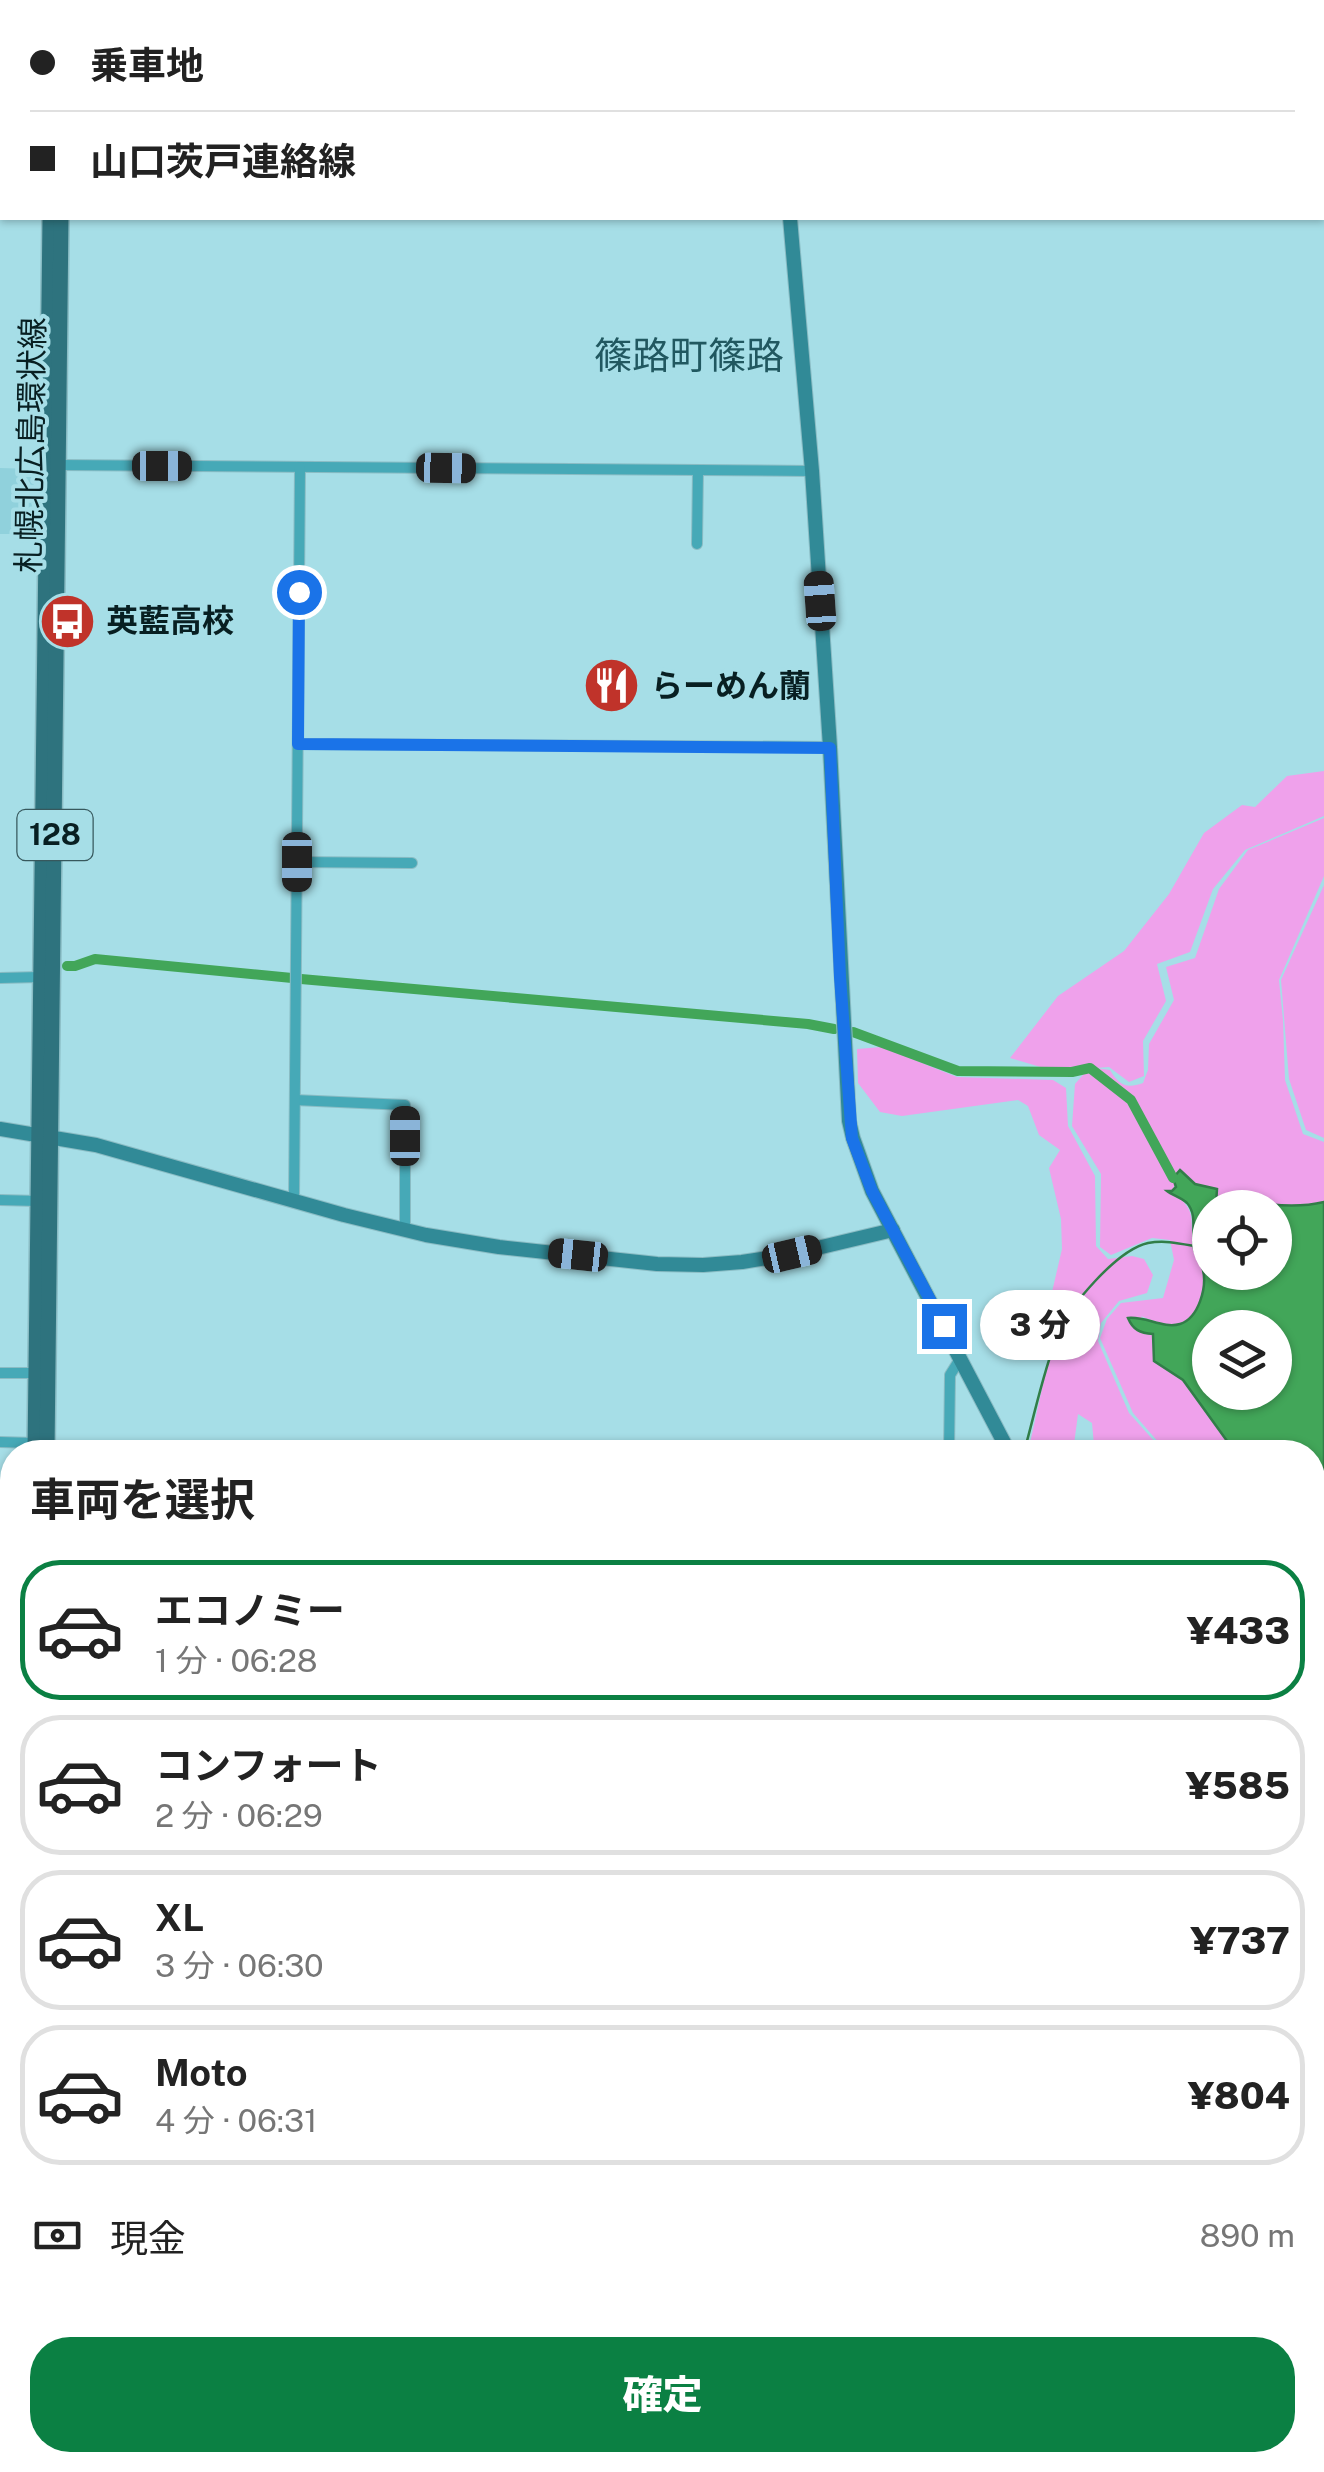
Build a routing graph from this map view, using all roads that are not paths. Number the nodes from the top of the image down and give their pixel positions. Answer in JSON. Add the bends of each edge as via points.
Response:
{"nodes":[{"id":1,"x":50,"y":220,"type":"edge"},
{"id":2,"x":62,"y":220,"type":"edge"},
{"id":3,"x":790,"y":220,"type":"edge"},
{"id":4,"x":59,"y":465,"type":"junction"},
{"id":5,"x":300,"y":467,"type":"junction"},
{"id":6,"x":698,"y":470,"type":"junction"},
{"id":7,"x":812,"y":471,"type":"junction"},
{"id":8,"x":698,"y":544,"type":"dead end"},
{"id":9,"x":298,"y":744,"type":"junction"},
{"id":10,"x":830,"y":748,"type":"junction"},
{"id":11,"x":297,"y":862,"type":"junction"},
{"id":12,"x":412,"y":863,"type":"dead end"},
{"id":13,"x":40,"y":977,"type":"junction"},
{"id":14,"x":0,"y":978,"type":"edge"},
{"id":15,"x":294,"y":1100,"type":"junction"},
{"id":16,"x":0,"y":1128,"type":"edge"},
{"id":17,"x":45,"y":1136,"type":"junction"},
{"id":18,"x":0,"y":1200,"type":"edge"},
{"id":19,"x":294,"y":1200,"type":"junction"},
{"id":20,"x":38,"y":1201,"type":"junction"},
{"id":21,"x":405,"y":1230,"type":"junction"},
{"id":22,"x":893,"y":1230,"type":"junction"},
{"id":23,"x":960,"y":1359,"type":"junction"},
{"id":24,"x":0,"y":1373,"type":"edge"},
{"id":25,"x":42,"y":1373,"type":"junction"},
{"id":26,"x":39,"y":1440,"type":"edge"},
{"id":27,"x":948,"y":1440,"type":"edge"},
{"id":28,"x":1002,"y":1440,"type":"edge"}],
"edges":[{"from":1,"to":13,"type":"main road","name":"札幌北広島環状線","number":"128"},
{"from":2,"to":4,"type":"main road","name":"札幌北広島環状線","number":"128"},
{"from":3,"to":7,"type":"street"},
{"from":4,"to":5,"type":"street"},
{"from":4,"to":17,"type":"main road","name":"札幌北広島環状線","number":"128"},
{"from":5,"to":6,"type":"street"},
{"from":5,"to":9,"type":"street"},
{"from":6,"to":7,"type":"street"},
{"from":6,"to":8,"type":"street"},
{"from":7,"to":10,"type":"street"},
{"from":9,"to":10,"type":"street"},
{"from":9,"to":11,"type":"street"},
{"from":10,"to":22,"type":"street","via":[[852,1138]]},
{"from":11,"to":12,"type":"street"},
{"from":11,"to":15,"type":"street"},
{"from":13,"to":14,"type":"street"},
{"from":13,"to":17,"type":"main road","name":"札幌北広島環状線","number":"128"},
{"from":15,"to":19,"type":"street"},
{"from":15,"to":21,"type":"street","via":[[405,1105]]},
{"from":16,"to":17,"type":"street"},
{"from":17,"to":19,"type":"street"},
{"from":17,"to":20,"type":"main road","name":"札幌北広島環状線","number":"128"},
{"from":17,"to":25,"type":"main road","name":"札幌北広島環状線","number":"128"},
{"from":18,"to":20,"type":"street"},
{"from":19,"to":21,"type":"street"},
{"from":20,"to":25,"type":"main road","name":"札幌北広島環状線","number":"128"},
{"from":21,"to":22,"type":"street","via":[[703,1265],[792,1254]]},
{"from":22,"to":23,"type":"street"},
{"from":23,"to":27,"type":"street","via":[[950,1375]]},
{"from":23,"to":28,"type":"street"},
{"from":24,"to":25,"type":"street"},
{"from":25,"to":26,"type":"main road","name":"札幌北広島環状線","number":"128"}]}
